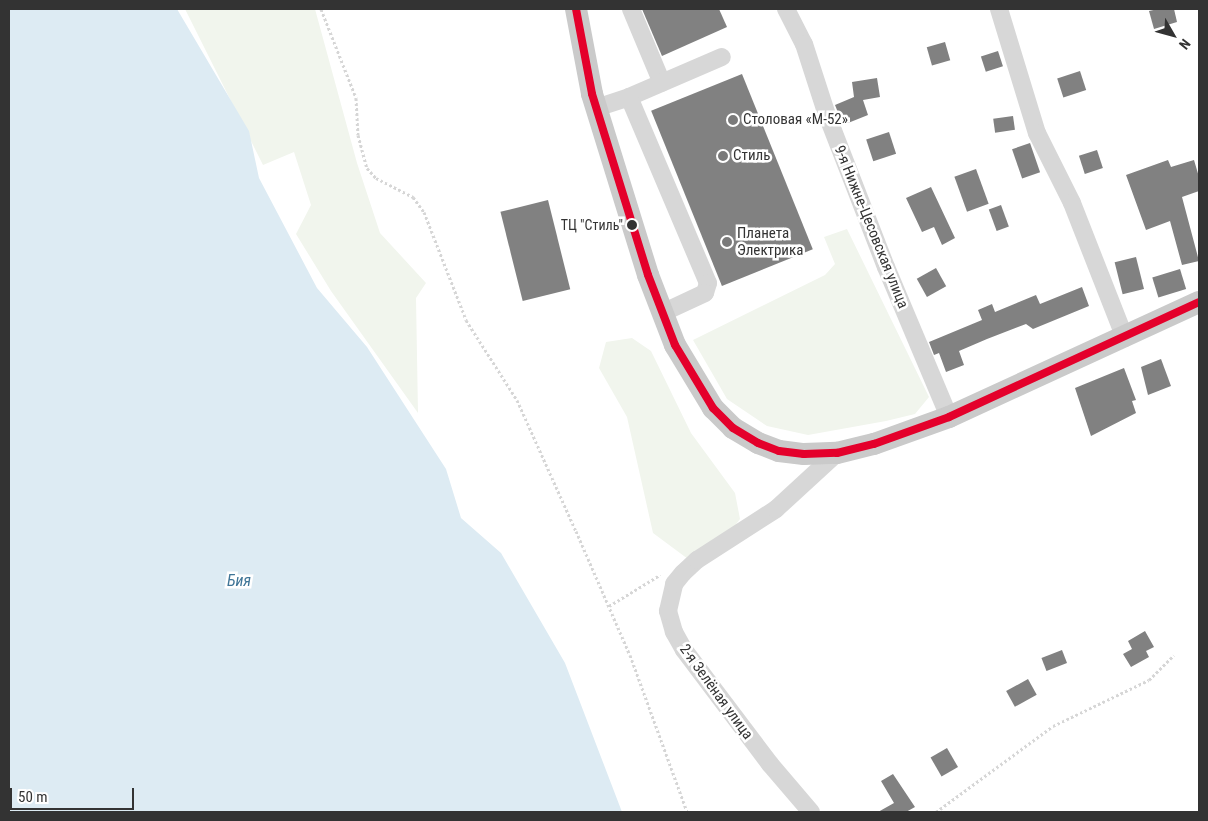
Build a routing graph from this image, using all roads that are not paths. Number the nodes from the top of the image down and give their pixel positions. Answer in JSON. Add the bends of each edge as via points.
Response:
{"nodes":[{"id":1,"x":576,"y":9,"type":"edge"},
{"id":2,"x":631,"y":9,"type":"edge"},
{"id":3,"x":786,"y":9,"type":"edge"},
{"id":4,"x":999,"y":9,"type":"edge"},
{"id":5,"x":722,"y":57,"type":"dead end"},
{"id":6,"x":662,"y":83,"type":"junction"},
{"id":7,"x":629,"y":97,"type":"junction"},
{"id":8,"x":596,"y":108,"type":"junction"},
{"id":9,"x":1199,"y":302,"type":"edge"},
{"id":10,"x":662,"y":313,"type":"junction"},
{"id":11,"x":1125,"y":338,"type":"junction"},
{"id":12,"x":949,"y":417,"type":"junction"},
{"id":13,"x":837,"y":453,"type":"junction"},
{"id":14,"x":811,"y":812,"type":"edge"}],
"edges":[{"from":1,"to":8,"type":"main road"},
{"from":2,"to":6,"type":"street"},
{"from":3,"to":12,"type":"street","name":"9-я Нижне-Цесовская улица","via":[[804,44],[868,222]]},
{"from":4,"to":11,"type":"street","via":[[1037,133],[1072,203]]},
{"from":5,"to":6,"type":"street"},
{"from":6,"to":7,"type":"street"},
{"from":7,"to":8,"type":"street"},
{"from":7,"to":10,"type":"street","via":[[708,284],[705,292]]},
{"from":8,"to":10,"type":"main road"},
{"from":9,"to":11,"type":"main road"},
{"from":10,"to":13,"type":"main road","via":[[674,345],[695,381],[713,408],[733,428],[779,451]]},
{"from":11,"to":12,"type":"main road"},
{"from":12,"to":13,"type":"main road","via":[[874,444]]},
{"from":13,"to":14,"type":"street","name":"2-я Зелёная улица","via":[[776,509],[697,560],[683,573],[674,584],[668,611],[684,650],[770,764]]}]}
